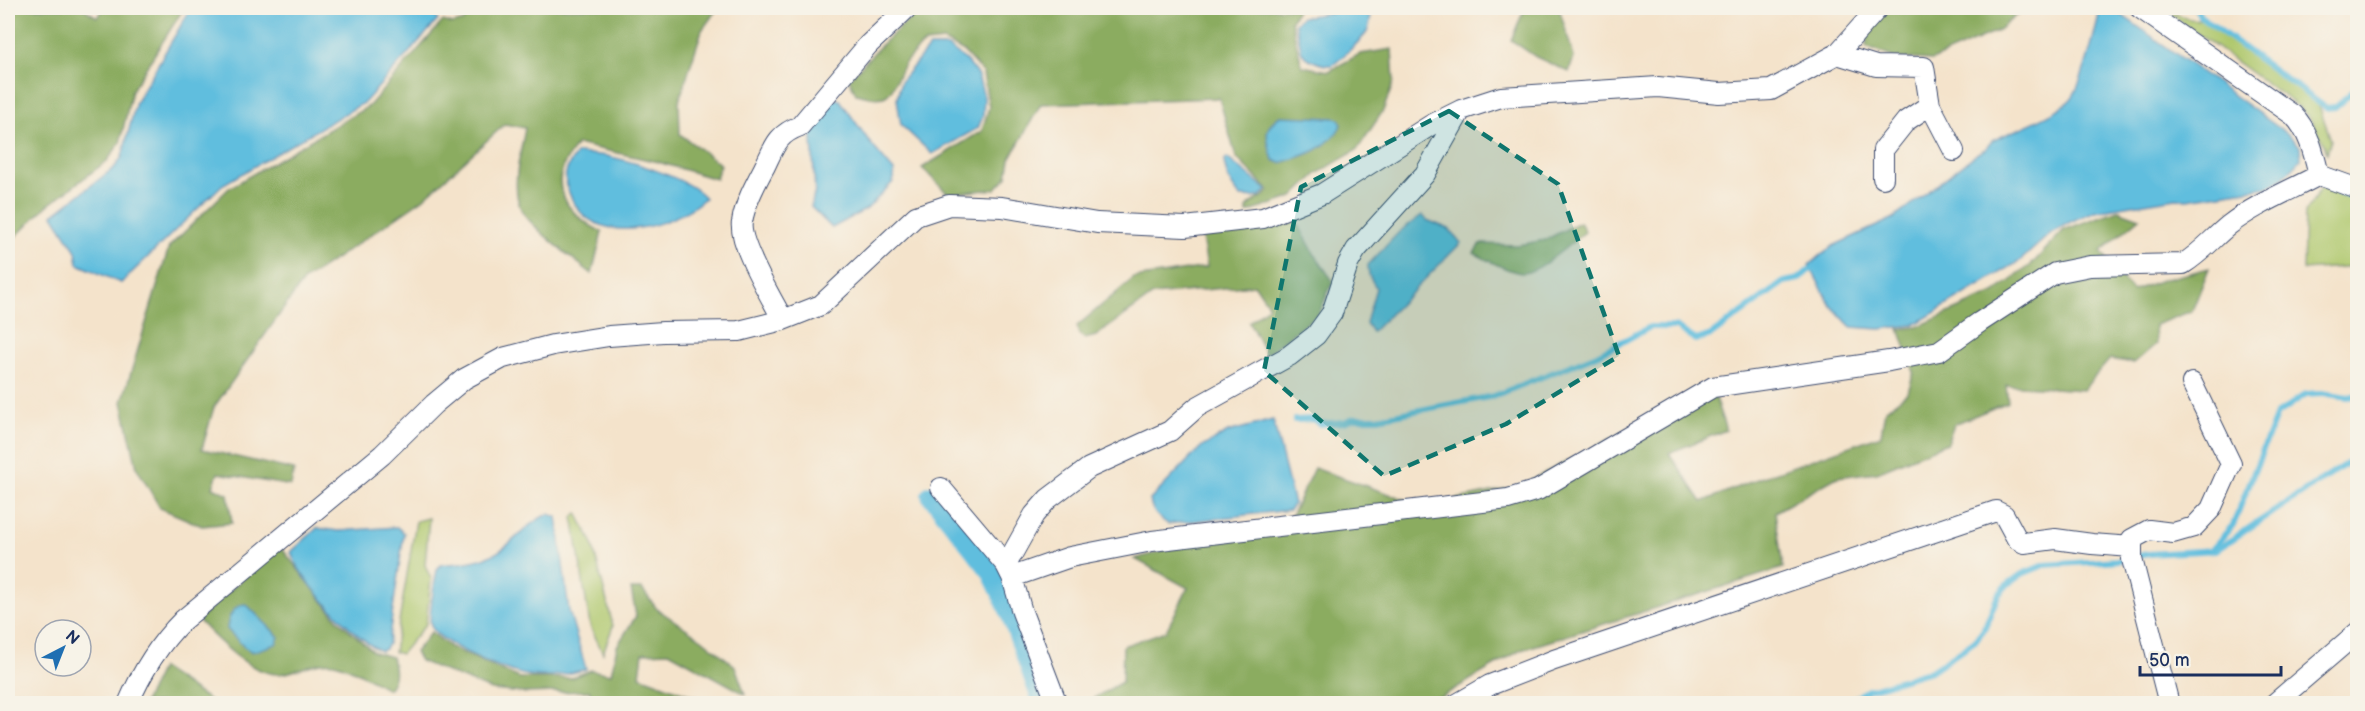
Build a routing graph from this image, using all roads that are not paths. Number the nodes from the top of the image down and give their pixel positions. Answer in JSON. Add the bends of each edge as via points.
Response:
{"nodes":[{"id":1,"x":908,"y":8,"type":"edge"},
{"id":2,"x":1878,"y":8,"type":"edge"},
{"id":3,"x":2140,"y":8,"type":"edge"},
{"id":4,"x":1837,"y":54,"type":"junction"},
{"id":5,"x":1930,"y":105,"type":"junction"},
{"id":6,"x":1461,"y":110,"type":"junction"},
{"id":7,"x":1953,"y":151,"type":"dead end"},
{"id":8,"x":2319,"y":175,"type":"junction"},
{"id":9,"x":1883,"y":177,"type":"dead end"},
{"id":10,"x":2358,"y":189,"type":"edge"},
{"id":11,"x":783,"y":320,"type":"junction"},
{"id":12,"x":2192,"y":383,"type":"dead end"},
{"id":13,"x":941,"y":488,"type":"dead end"},
{"id":14,"x":2132,"y":554,"type":"junction"},
{"id":15,"x":1009,"y":571,"type":"junction"},
{"id":16,"x":2358,"y":632,"type":"edge"},
{"id":17,"x":128,"y":704,"type":"edge"},
{"id":18,"x":1057,"y":704,"type":"edge"},
{"id":19,"x":1457,"y":704,"type":"edge"},
{"id":20,"x":2169,"y":704,"type":"edge"},
{"id":21,"x":2274,"y":704,"type":"edge"}],
"edges":[{"from":1,"to":11,"type":"street","via":[[868,45],[800,126],[785,132],[754,188],[741,223],[746,248]]},
{"from":2,"to":4,"type":"street"},
{"from":3,"to":8,"type":"street","via":[[2293,115],[2314,151]]},
{"from":4,"to":5,"type":"street","via":[[1876,66],[1924,67]]},
{"from":4,"to":6,"type":"street","via":[[1771,90],[1719,93],[1658,87],[1501,97]]},
{"from":5,"to":7,"type":"street"},
{"from":5,"to":9,"type":"street","via":[[1906,121],[1883,150]]},
{"from":6,"to":11,"type":"street","via":[[1322,194],[1263,218],[1185,227],[1097,223],[1002,207],[949,205],[916,216],[821,305]]},
{"from":6,"to":15,"type":"street","via":[[1425,174],[1356,250],[1347,264],[1332,313],[1316,335],[1288,356],[1197,407],[1170,431],[1089,468],[1048,499],[1034,515]]},
{"from":8,"to":10,"type":"street"},
{"from":8,"to":15,"type":"street","via":[[2229,225],[2183,264],[2090,266],[2055,273],[1940,351],[1713,387],[1538,490],[1508,499],[1152,541]]},
{"from":11,"to":17,"type":"street","via":[[739,331],[663,332],[553,345],[503,358],[464,379],[382,455],[183,620],[150,659]]},
{"from":12,"to":14,"type":"street","via":[[2231,464],[2211,509],[2194,526],[2173,533],[2149,530],[2132,539]]},
{"from":13,"to":15,"type":"street"},
{"from":14,"to":19,"type":"street","via":[[2055,539],[2024,543],[2004,515],[1996,511],[1554,660],[1490,685]]},
{"from":14,"to":20,"type":"street"},
{"from":15,"to":18,"type":"street"},
{"from":16,"to":21,"type":"street"}]}
